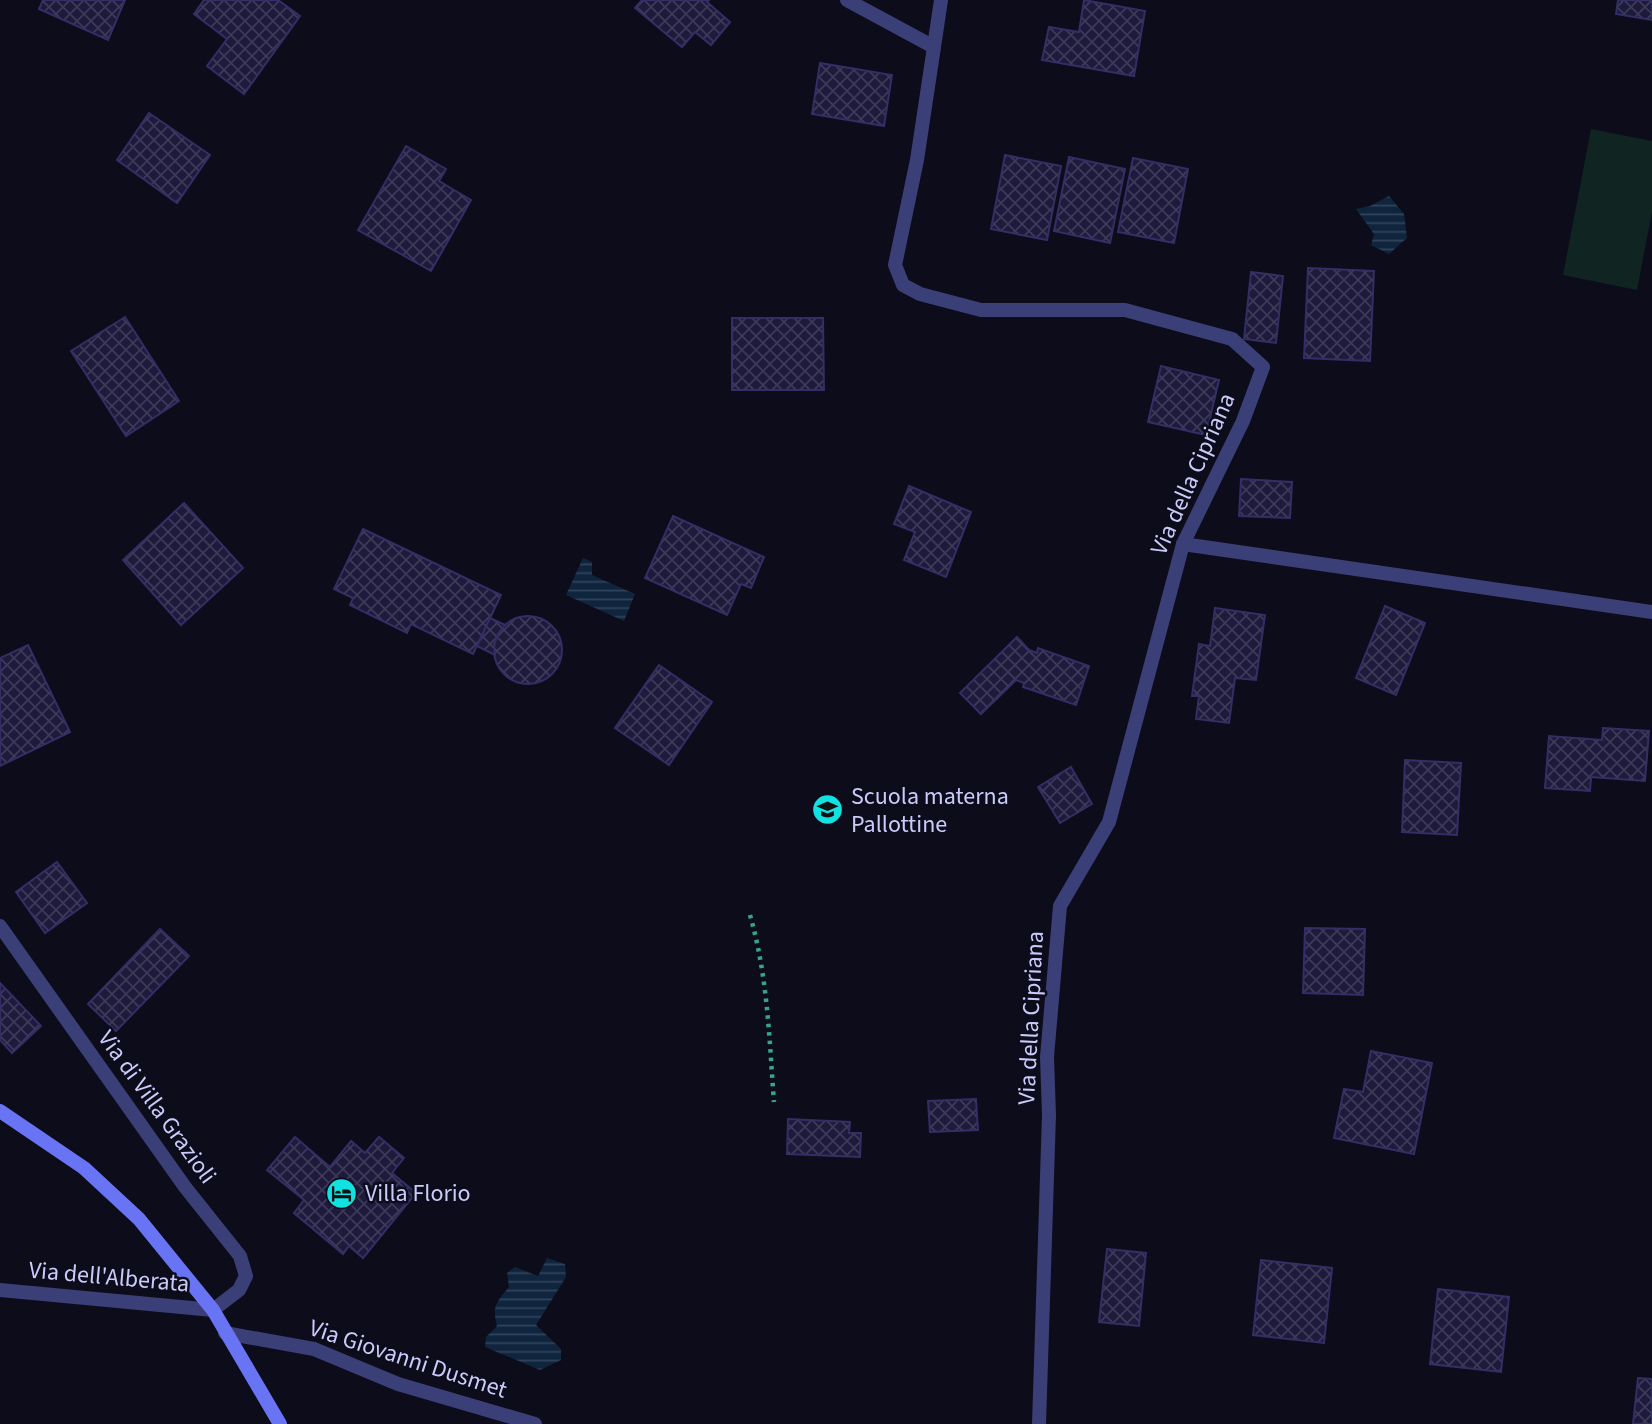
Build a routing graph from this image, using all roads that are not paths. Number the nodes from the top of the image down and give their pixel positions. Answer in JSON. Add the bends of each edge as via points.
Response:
{"nodes":[{"id":1,"x":847,"y":0,"type":"edge"},
{"id":2,"x":941,"y":0,"type":"edge"},
{"id":3,"x":934,"y":47,"type":"junction"},
{"id":4,"x":1182,"y":544,"type":"junction"},
{"id":5,"x":1652,"y":611,"type":"edge"},
{"id":6,"x":0,"y":926,"type":"edge"},
{"id":7,"x":0,"y":1111,"type":"edge"},
{"id":8,"x":0,"y":1290,"type":"edge"},
{"id":9,"x":213,"y":1310,"type":"junction"},
{"id":10,"x":225,"y":1333,"type":"junction"},
{"id":11,"x":280,"y":1424,"type":"edge"},
{"id":12,"x":535,"y":1424,"type":"edge"},
{"id":13,"x":1040,"y":1424,"type":"edge"}],
"edges":[{"from":1,"to":3,"type":"street"},
{"from":2,"to":3,"type":"street"},
{"from":3,"to":4,"type":"street","name":"Via della Cipriana","via":[[895,265],[903,285],[981,310],[1125,310],[1232,340],[1263,367],[1243,421]]},
{"from":4,"to":5,"type":"street"},
{"from":4,"to":13,"type":"street","name":"Via della Cipriana","via":[[1109,822],[1060,906],[1047,1058]]},
{"from":6,"to":9,"type":"street","name":"Via di Villa Grazioli","via":[[184,1187],[240,1256],[246,1276],[239,1290]]},
{"from":7,"to":9,"type":"main road","via":[[84,1168],[139,1219]]},
{"from":8,"to":9,"type":"street","name":"Via dell'Alberata"},
{"from":9,"to":10,"type":"main road"},
{"from":10,"to":11,"type":"main road"},
{"from":10,"to":12,"type":"street","name":"Via Giovanni Dusmet","via":[[314,1349],[398,1384]]}]}
